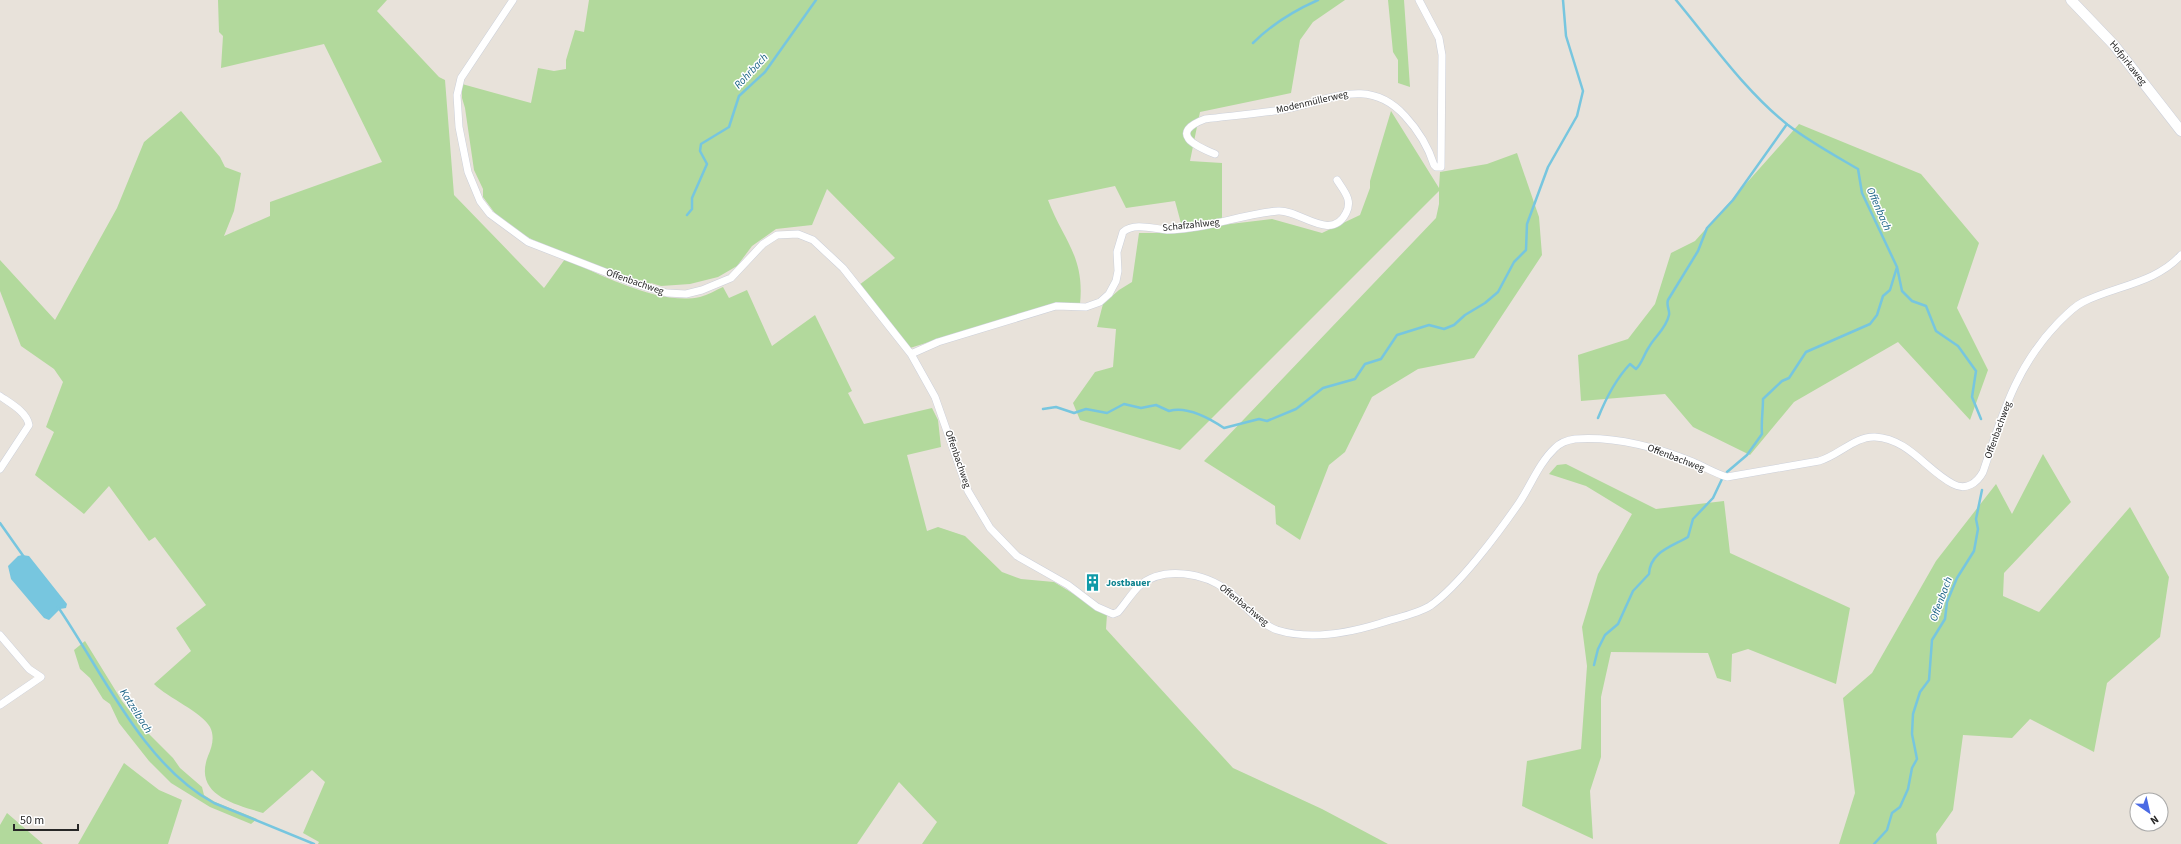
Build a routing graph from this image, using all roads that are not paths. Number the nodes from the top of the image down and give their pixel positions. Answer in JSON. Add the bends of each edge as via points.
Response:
{"nodes":[{"id":1,"x":513,"y":0,"type":"edge"},
{"id":2,"x":1419,"y":0,"type":"edge"},
{"id":3,"x":2071,"y":0,"type":"edge"},
{"id":4,"x":2181,"y":131,"type":"edge"},
{"id":5,"x":1215,"y":154,"type":"dead end"},
{"id":6,"x":1337,"y":180,"type":"dead end"},
{"id":7,"x":2181,"y":255,"type":"edge"},
{"id":8,"x":911,"y":354,"type":"junction"},
{"id":9,"x":0,"y":396,"type":"edge"},
{"id":10,"x":0,"y":469,"type":"edge"},
{"id":11,"x":0,"y":635,"type":"edge"},
{"id":12,"x":0,"y":705,"type":"edge"}],
"edges":[{"from":1,"to":8,"type":"street","name":"Offenbachweg","via":[[462,78],[457,95],[459,127],[468,172],[480,201],[490,214],[528,242],[636,284],[667,293],[686,294],[702,290],[736,274],[770,238],[783,234],[804,235],[823,248],[843,268]]},
{"from":2,"to":5,"type":"street","name":"Modenmüllerweg","via":[[1439,38],[1442,55],[1441,167],[1434,165],[1421,135],[1401,112],[1378,96],[1357,93],[1281,110],[1205,119],[1194,123],[1188,130],[1190,142]]},
{"from":3,"to":4,"type":"street","name":"Hofpirkaweg","via":[[2114,45]]},
{"from":6,"to":8,"type":"street","name":"Schafzahlweg","via":[[1347,196],[1349,205],[1345,216],[1335,223],[1315,224],[1293,213],[1278,211],[1211,225],[1168,230],[1129,228],[1123,232],[1117,252],[1116,281],[1109,294],[1100,302],[1086,307],[1056,306],[938,342]]},
{"from":7,"to":8,"type":"street","name":"Offenbachweg","via":[[2174,262],[2135,283],[2082,302],[2051,330],[2031,354],[2022,370],[2003,412],[1983,472],[1970,486],[1953,484],[1897,442],[1874,437],[1863,439],[1830,458],[1819,461],[1727,477],[1665,451],[1646,446],[1623,441],[1574,439],[1564,442],[1552,451],[1518,503],[1475,560],[1429,606],[1379,624],[1338,634],[1291,633],[1275,629],[1266,625],[1227,590],[1208,579],[1192,575],[1167,574],[1152,578],[1139,587],[1118,612],[1113,614],[1097,607],[1068,585],[1017,556],[990,528],[968,491],[935,397]]},
{"from":9,"to":10,"type":"street","via":[[23,413],[29,425]]},
{"from":11,"to":12,"type":"street","via":[[30,669],[41,677]]}]}
